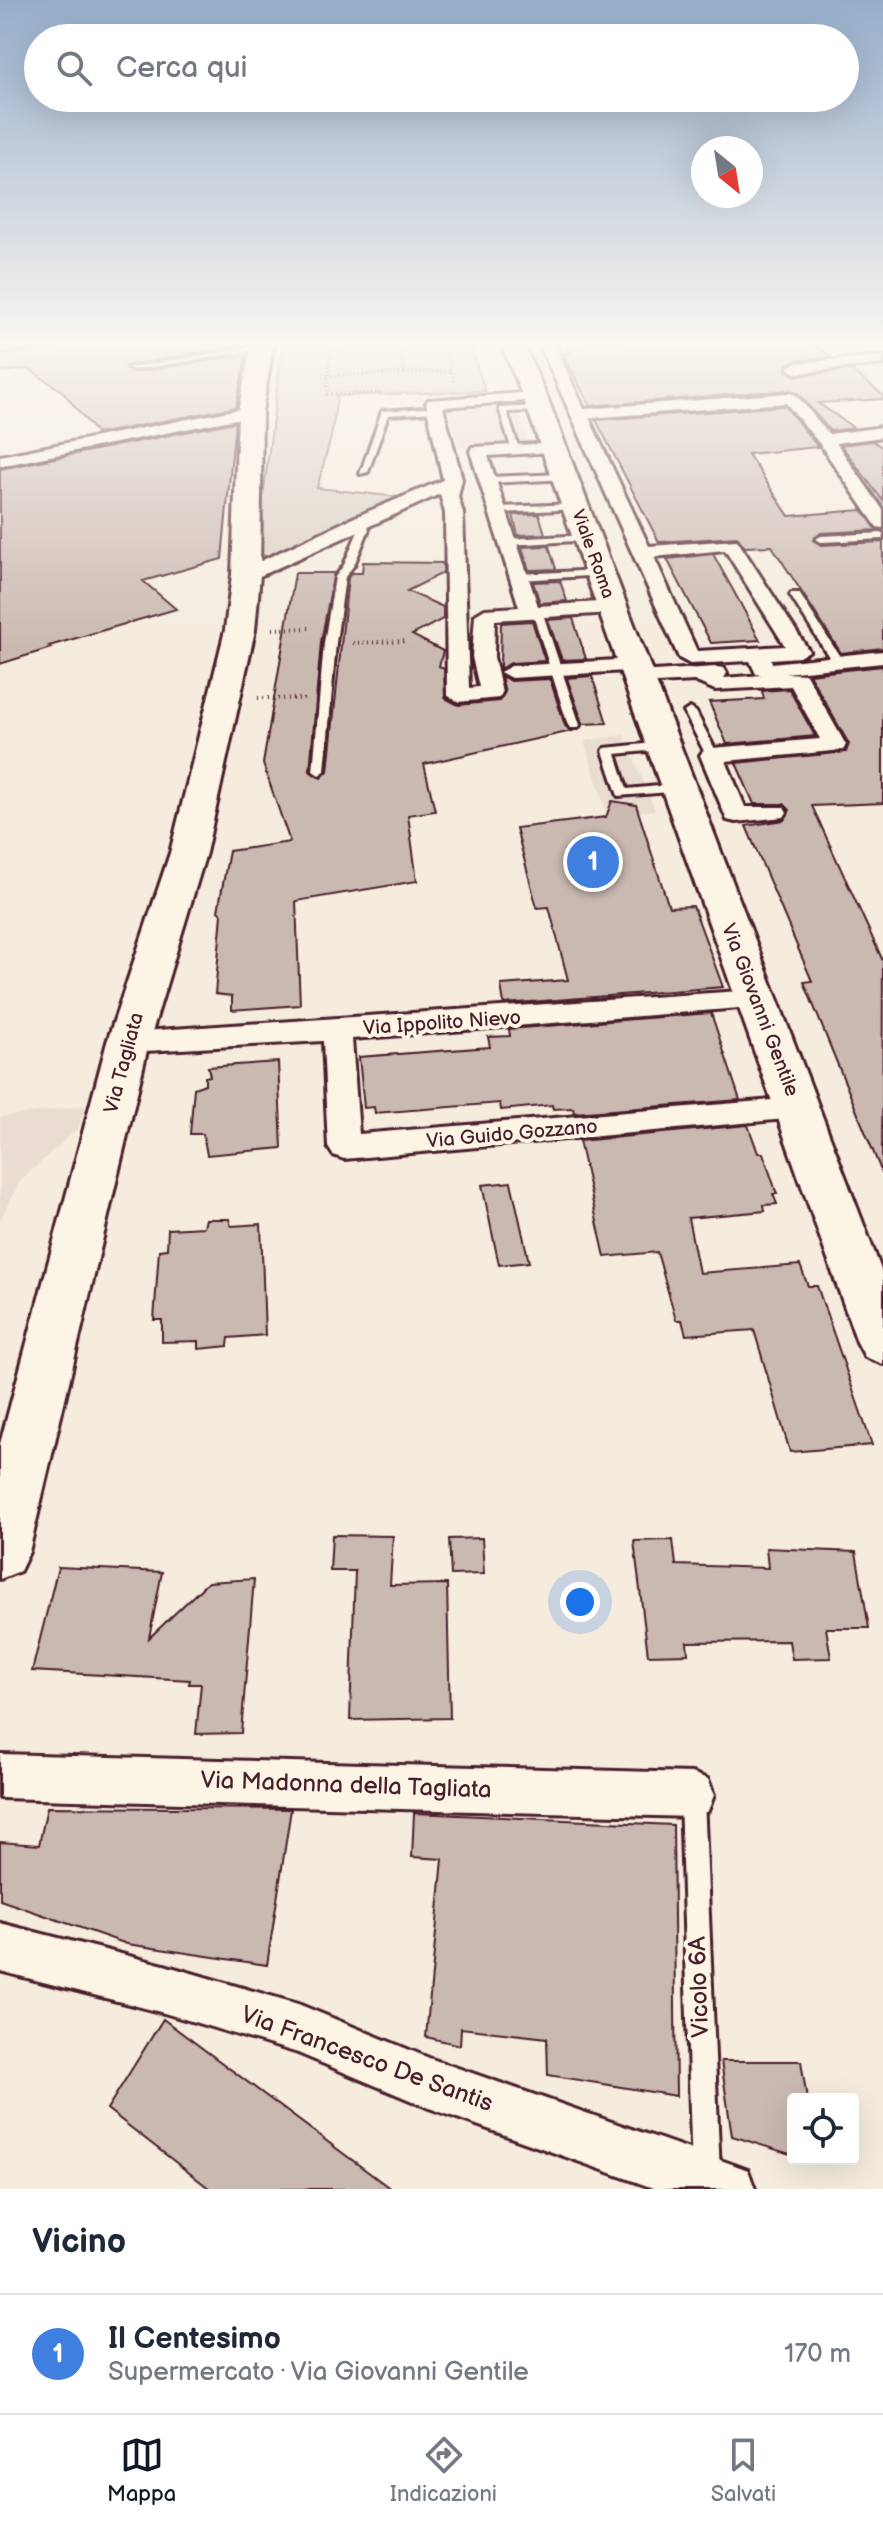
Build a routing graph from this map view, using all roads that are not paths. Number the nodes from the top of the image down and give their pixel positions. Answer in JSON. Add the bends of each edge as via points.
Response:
{"nodes":[{"id":1,"x":91,"y":443,"type":"edge"},
{"id":2,"x":249,"y":443,"type":"edge"},
{"id":3,"x":374,"y":443,"type":"edge"},
{"id":4,"x":446,"y":443,"type":"edge"},
{"id":5,"x":513,"y":443,"type":"edge"},
{"id":6,"x":553,"y":443,"type":"edge"},
{"id":7,"x":593,"y":443,"type":"edge"},
{"id":8,"x":827,"y":443,"type":"edge"},
{"id":9,"x":554,"y":447,"type":"junction"},
{"id":10,"x":515,"y":449,"type":"junction"},
{"id":11,"x":0,"y":461,"type":"edge"},
{"id":12,"x":363,"y":472,"type":"dead end"},
{"id":13,"x":565,"y":477,"type":"junction"},
{"id":14,"x":488,"y":480,"type":"junction"},
{"id":15,"x":450,"y":484,"type":"junction"},
{"id":16,"x":576,"y":507,"type":"junction"},
{"id":17,"x":498,"y":510,"type":"junction"},
{"id":18,"x":361,"y":521,"type":"junction"},
{"id":19,"x":883,"y":523,"type":"edge"},
{"id":20,"x":883,"y":536,"type":"edge"},
{"id":21,"x":588,"y":538,"type":"junction"},
{"id":22,"x":821,"y":539,"type":"dead end"},
{"id":23,"x":508,"y":542,"type":"junction"},
{"id":24,"x":642,"y":552,"type":"junction"},
{"id":25,"x":601,"y":573,"type":"junction"},
{"id":26,"x":246,"y":575,"type":"junction"},
{"id":27,"x":519,"y":577,"type":"junction"},
{"id":28,"x":795,"y":595,"type":"dead end"},
{"id":29,"x":613,"y":607,"type":"junction"},
{"id":30,"x":533,"y":611,"type":"junction"},
{"id":31,"x":883,"y":657,"type":"edge"},
{"id":32,"x":761,"y":662,"type":"junction"},
{"id":33,"x":838,"y":663,"type":"junction"},
{"id":34,"x":556,"y":670,"type":"junction"},
{"id":35,"x":636,"y":671,"type":"junction"},
{"id":36,"x":511,"y":672,"type":"dead end"},
{"id":37,"x":697,"y":674,"type":"junction"},
{"id":38,"x":690,"y":712,"type":"dead end"},
{"id":39,"x":574,"y":725,"type":"dead end"},
{"id":40,"x":664,"y":746,"type":"junction"},
{"id":41,"x":712,"y":755,"type":"junction"},
{"id":42,"x":319,"y":771,"type":"dead end"},
{"id":43,"x":680,"y":788,"type":"junction"},
{"id":44,"x":775,"y":812,"type":"dead end"},
{"id":45,"x":755,"y":999,"type":"junction"},
{"id":46,"x":337,"y":1030,"type":"junction"},
{"id":47,"x":128,"y":1042,"type":"junction"},
{"id":48,"x":797,"y":1109,"type":"junction"},
{"id":49,"x":883,"y":1342,"type":"edge"},
{"id":50,"x":0,"y":1552,"type":"edge"},
{"id":51,"x":0,"y":1776,"type":"edge"},
{"id":52,"x":692,"y":1795,"type":"joint"},
{"id":53,"x":0,"y":1947,"type":"edge"},
{"id":54,"x":718,"y":2184,"type":"edge"}],
"edges":[{"from":1,"to":11,"type":"street"},
{"from":2,"to":26,"type":"street","name":"Via Tagliata"},
{"from":3,"to":12,"type":"lane"},
{"from":4,"to":15,"type":"street"},
{"from":5,"to":10,"type":"lane"},
{"from":6,"to":9,"type":"street","name":"Viale Roma"},
{"from":7,"to":24,"type":"street"},
{"from":8,"to":19,"type":"street"},
{"from":9,"to":10,"type":"street"},
{"from":9,"to":13,"type":"street","name":"Viale Roma"},
{"from":10,"to":14,"type":"street","via":[[478,451]]},
{"from":13,"to":14,"type":"lane"},
{"from":13,"to":16,"type":"street","name":"Viale Roma"},
{"from":14,"to":17,"type":"street"},
{"from":15,"to":18,"type":"street"},
{"from":15,"to":30,"type":"street","via":[[458,695],[491,693],[483,657],[485,615]]},
{"from":16,"to":17,"type":"lane"},
{"from":16,"to":21,"type":"street","name":"Viale Roma"},
{"from":17,"to":23,"type":"street"},
{"from":18,"to":26,"type":"street"},
{"from":18,"to":42,"type":"lane","via":[[364,529],[340,577]]},
{"from":20,"to":22,"type":"lane"},
{"from":21,"to":23,"type":"lane"},
{"from":21,"to":25,"type":"street","name":"Viale Roma"},
{"from":23,"to":27,"type":"street"},
{"from":24,"to":32,"type":"street","via":[[690,658]]},
{"from":24,"to":32,"type":"street","via":[[730,544],[799,651]]},
{"from":25,"to":27,"type":"lane"},
{"from":25,"to":29,"type":"street","name":"Viale Roma"},
{"from":26,"to":47,"type":"street","name":"Via Tagliata","via":[[240,630],[188,853]]},
{"from":27,"to":30,"type":"street"},
{"from":28,"to":33,"type":"lane"},
{"from":29,"to":30,"type":"street"},
{"from":29,"to":35,"type":"street","name":"Viale Roma"},
{"from":30,"to":34,"type":"lane"},
{"from":31,"to":33,"type":"street"},
{"from":32,"to":33,"type":"street"},
{"from":32,"to":37,"type":"street"},
{"from":34,"to":35,"type":"street"},
{"from":34,"to":36,"type":"street"},
{"from":34,"to":39,"type":"lane"},
{"from":35,"to":37,"type":"street"},
{"from":35,"to":40,"type":"street","name":"Via Giovanni Gentile"},
{"from":37,"to":41,"type":"street","via":[[715,684],[798,679],[835,745]]},
{"from":38,"to":41,"type":"lane"},
{"from":40,"to":43,"type":"street","name":"Via Giovanni Gentile"},
{"from":40,"to":43,"type":"lane","via":[[609,751],[622,793]]},
{"from":41,"to":44,"type":"street","via":[[736,815]]},
{"from":43,"to":45,"type":"street","name":"Via Giovanni Gentile"},
{"from":45,"to":46,"type":"street","name":"Via Ippolito Nievo"},
{"from":45,"to":48,"type":"street","name":"Via Giovanni Gentile"},
{"from":46,"to":47,"type":"street","name":"Via Ippolito Nievo"},
{"from":46,"to":48,"type":"street","name":"Via Guido Gozzano","via":[[344,1147]]},
{"from":47,"to":50,"type":"street","name":"Via Tagliata"},
{"from":48,"to":49,"type":"street","name":"Via Giovanni Gentile"},
{"from":51,"to":52,"type":"street","name":"Via Madonna della Tagliata"},
{"from":52,"to":54,"type":"lane","name":"Vicolo 6A"},
{"from":53,"to":54,"type":"street","name":"Via Francesco De Santis","via":[[298,2029],[429,2083]]}]}
